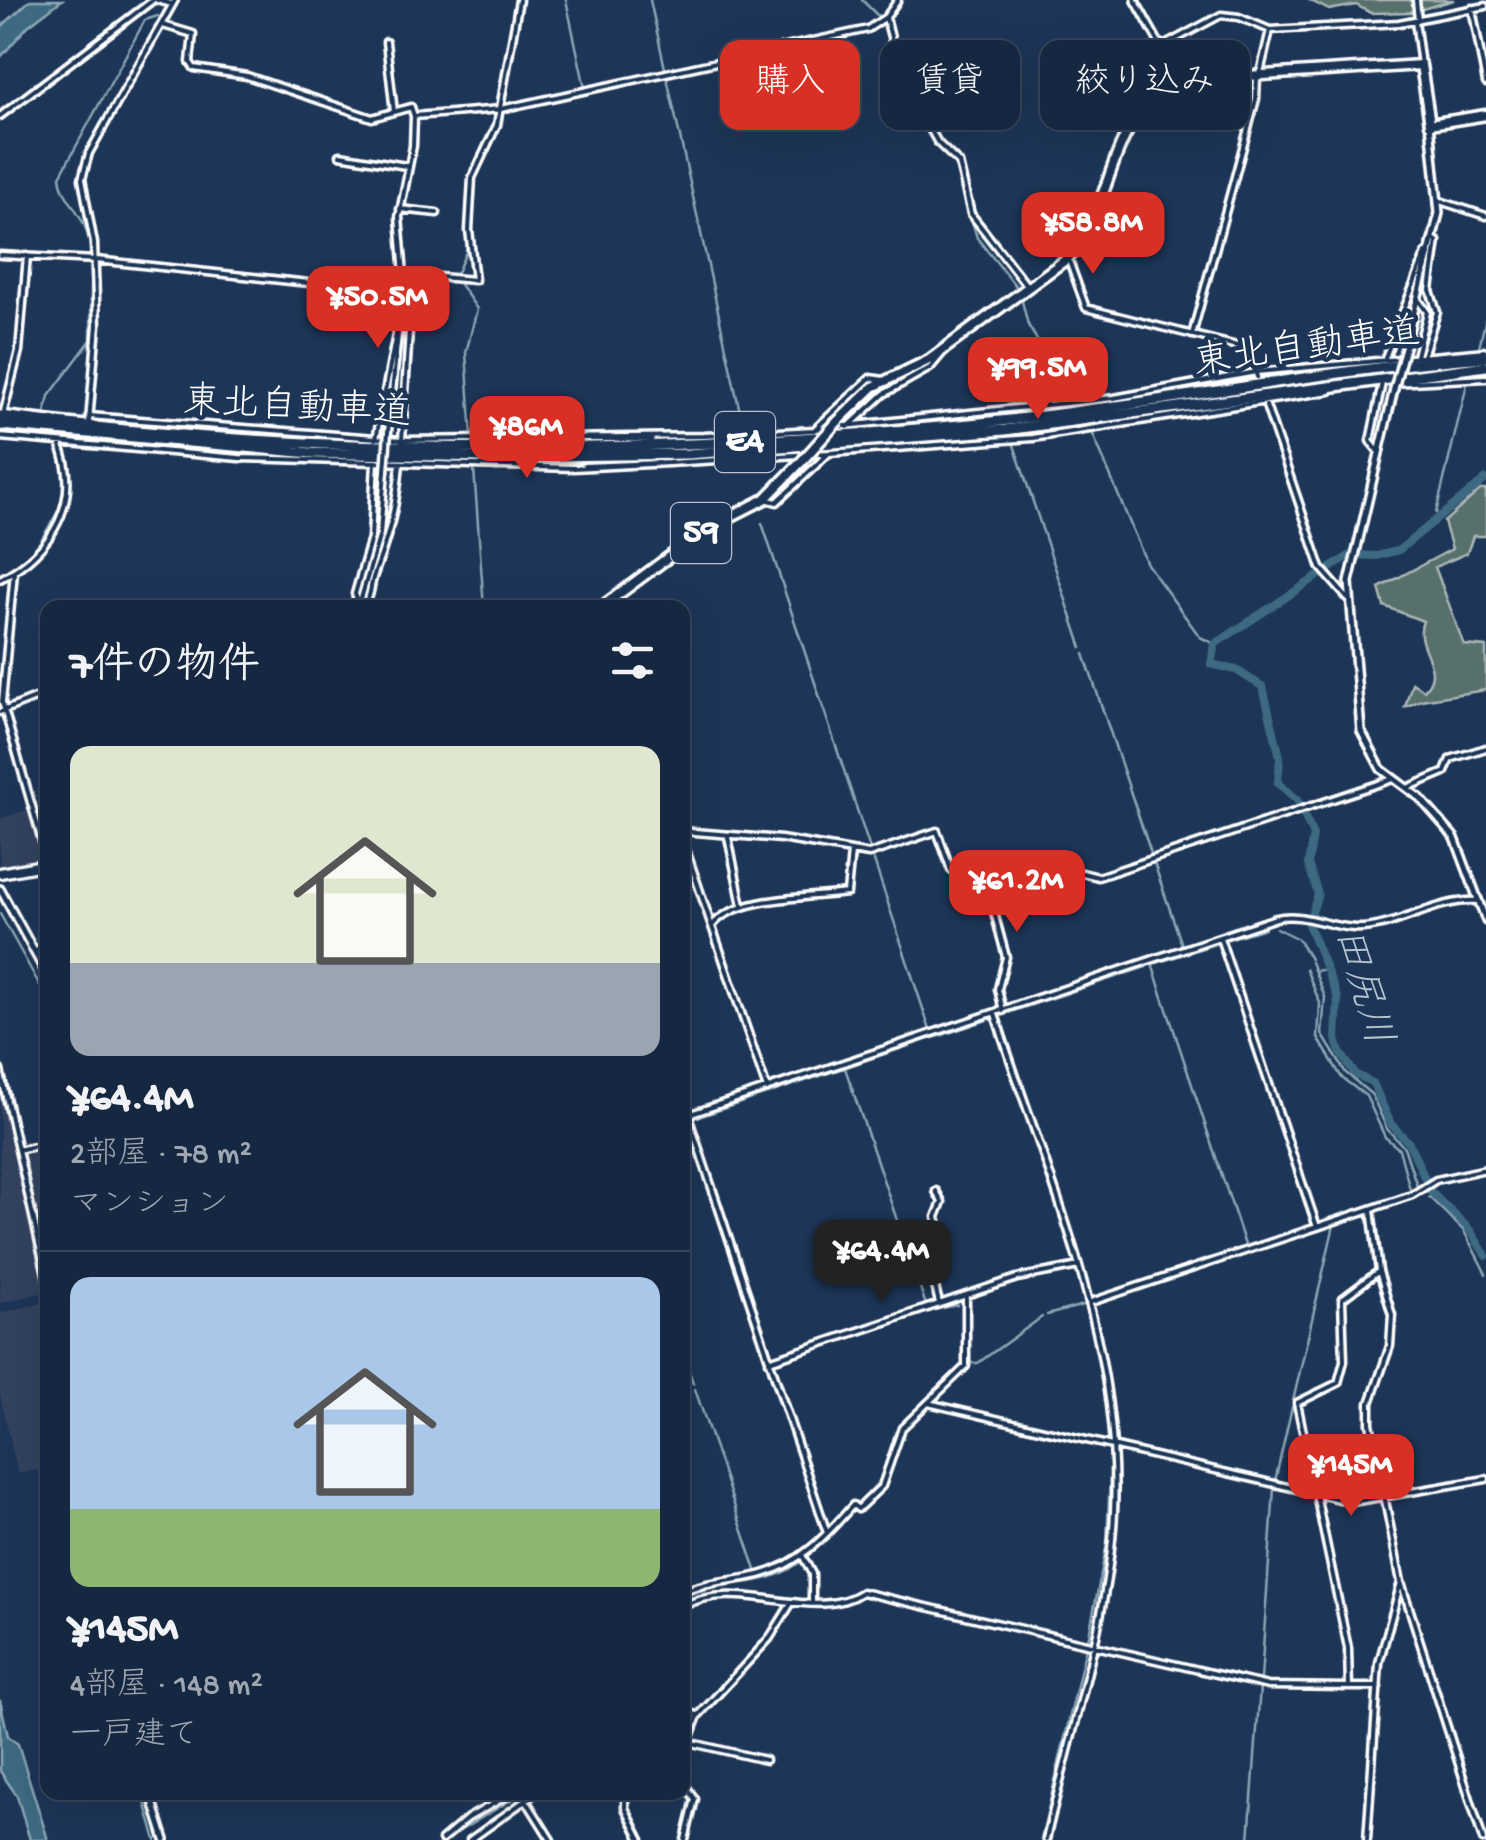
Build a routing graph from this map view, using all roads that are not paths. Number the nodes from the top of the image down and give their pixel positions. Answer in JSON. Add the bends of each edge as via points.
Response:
{"nodes":[{"id":1,"x":155,"y":0,"type":"edge"},
{"id":2,"x":519,"y":0,"type":"edge"},
{"id":3,"x":898,"y":0,"type":"edge"},
{"id":4,"x":1135,"y":0,"type":"edge"},
{"id":5,"x":1416,"y":0,"type":"edge"},
{"id":6,"x":173,"y":2,"type":"edge"},
{"id":7,"x":1486,"y":6,"type":"edge"},
{"id":8,"x":1472,"y":8,"type":"junction"},
{"id":9,"x":884,"y":19,"type":"junction"},
{"id":10,"x":1417,"y":20,"type":"junction"},
{"id":11,"x":163,"y":25,"type":"junction"},
{"id":12,"x":1270,"y":30,"type":"junction"},
{"id":13,"x":1159,"y":40,"type":"edge"},
{"id":14,"x":1174,"y":40,"type":"edge"},
{"id":15,"x":386,"y":42,"type":"dead end"},
{"id":16,"x":1421,"y":65,"type":"junction"},
{"id":17,"x":1250,"y":78,"type":"edge"},
{"id":18,"x":1258,"y":78,"type":"junction"},
{"id":19,"x":1486,"y":83,"type":"edge"},
{"id":20,"x":498,"y":109,"type":"junction"},
{"id":21,"x":394,"y":112,"type":"junction"},
{"id":22,"x":1486,"y":115,"type":"edge"},
{"id":23,"x":0,"y":116,"type":"edge"},
{"id":24,"x":414,"y":116,"type":"junction"},
{"id":25,"x":1430,"y":124,"type":"junction"},
{"id":26,"x":1129,"y":130,"type":"edge"},
{"id":27,"x":340,"y":155,"type":"dead end"},
{"id":28,"x":406,"y":166,"type":"junction"},
{"id":29,"x":1440,"y":201,"type":"junction"},
{"id":30,"x":400,"y":209,"type":"junction"},
{"id":31,"x":436,"y":213,"type":"dead end"},
{"id":32,"x":1486,"y":216,"type":"edge"},
{"id":33,"x":1433,"y":239,"type":"junction"},
{"id":34,"x":1430,"y":251,"type":"junction"},
{"id":35,"x":0,"y":254,"type":"edge"},
{"id":36,"x":27,"y":256,"type":"junction"},
{"id":37,"x":1068,"y":258,"type":"junction"},
{"id":38,"x":96,"y":260,"type":"junction"},
{"id":39,"x":404,"y":274,"type":"junction"},
{"id":40,"x":1022,"y":290,"type":"junction"},
{"id":41,"x":1416,"y":300,"type":"junction"},
{"id":42,"x":400,"y":314,"type":"junction"},
{"id":43,"x":1192,"y":335,"type":"junction"},
{"id":44,"x":947,"y":347,"type":"junction"},
{"id":45,"x":1486,"y":354,"type":"edge"},
{"id":46,"x":1419,"y":356,"type":"junction"},
{"id":47,"x":1384,"y":360,"type":"junction"},
{"id":48,"x":1486,"y":366,"type":"edge"},
{"id":49,"x":1256,"y":374,"type":"junction"},
{"id":50,"x":1486,"y":378,"type":"edge"},
{"id":51,"x":884,"y":380,"type":"junction"},
{"id":52,"x":1382,"y":384,"type":"junction"},
{"id":53,"x":1263,"y":397,"type":"dead end"},
{"id":54,"x":1265,"y":404,"type":"junction"},
{"id":55,"x":2,"y":414,"type":"edge"},
{"id":56,"x":848,"y":427,"type":"junction"},
{"id":57,"x":814,"y":430,"type":"junction"},
{"id":58,"x":1,"y":432,"type":"edge"},
{"id":59,"x":662,"y":436,"type":"junction"},
{"id":60,"x":587,"y":437,"type":"junction"},
{"id":61,"x":489,"y":438,"type":"junction"},
{"id":62,"x":376,"y":439,"type":"junction"},
{"id":63,"x":402,"y":440,"type":"junction"},
{"id":64,"x":59,"y":443,"type":"junction"},
{"id":65,"x":532,"y":444,"type":"dead end"},
{"id":66,"x":1379,"y":452,"type":"junction"},
{"id":67,"x":829,"y":453,"type":"junction"},
{"id":68,"x":375,"y":462,"type":"junction"},
{"id":69,"x":532,"y":462,"type":"dead end"},
{"id":70,"x":400,"y":463,"type":"junction"},
{"id":71,"x":669,"y":463,"type":"junction"},
{"id":72,"x":490,"y":467,"type":"junction"},
{"id":73,"x":572,"y":468,"type":"junction"},
{"id":74,"x":765,"y":499,"type":"junction"},
{"id":75,"x":14,"y":572,"type":"junction"},
{"id":76,"x":0,"y":579,"type":"edge"},
{"id":77,"x":1348,"y":599,"type":"junction"},
{"id":78,"x":357,"y":600,"type":"edge"},
{"id":79,"x":361,"y":600,"type":"edge"},
{"id":80,"x":369,"y":600,"type":"edge"},
{"id":81,"x":611,"y":600,"type":"edge"},
{"id":82,"x":40,"y":697,"type":"edge"},
{"id":83,"x":2,"y":710,"type":"edge"},
{"id":84,"x":1486,"y":748,"type":"edge"},
{"id":85,"x":1393,"y":780,"type":"junction"},
{"id":86,"x":1407,"y":788,"type":"junction"},
{"id":87,"x":690,"y":835,"type":"edge"},
{"id":88,"x":727,"y":835,"type":"junction"},
{"id":89,"x":40,"y":836,"type":"edge"},
{"id":90,"x":851,"y":852,"type":"junction"},
{"id":91,"x":690,"y":859,"type":"edge"},
{"id":92,"x":40,"y":864,"type":"edge"},
{"id":93,"x":983,"y":870,"type":"junction"},
{"id":94,"x":0,"y":872,"type":"edge"},
{"id":95,"x":0,"y":888,"type":"edge"},
{"id":96,"x":1481,"y":896,"type":"edge"},
{"id":97,"x":742,"y":906,"type":"junction"},
{"id":98,"x":1486,"y":921,"type":"edge"},
{"id":99,"x":712,"y":926,"type":"junction"},
{"id":100,"x":1220,"y":938,"type":"junction"},
{"id":101,"x":40,"y":948,"type":"edge"},
{"id":102,"x":34,"y":953,"type":"junction"},
{"id":103,"x":40,"y":964,"type":"edge"},
{"id":104,"x":1003,"y":1011,"type":"junction"},
{"id":105,"x":995,"y":1014,"type":"junction"},
{"id":106,"x":0,"y":1070,"type":"edge"},
{"id":107,"x":767,"y":1089,"type":"junction"},
{"id":108,"x":690,"y":1114,"type":"edge"},
{"id":109,"x":690,"y":1130,"type":"edge"},
{"id":110,"x":40,"y":1145,"type":"edge"},
{"id":111,"x":18,"y":1150,"type":"junction"},
{"id":112,"x":1486,"y":1169,"type":"edge"},
{"id":113,"x":936,"y":1192,"type":"dead end"},
{"id":114,"x":1371,"y":1210,"type":"junction"},
{"id":115,"x":1317,"y":1227,"type":"junction"},
{"id":116,"x":40,"y":1248,"type":"edge"},
{"id":117,"x":1079,"y":1266,"type":"junction"},
{"id":118,"x":1379,"y":1271,"type":"junction"},
{"id":119,"x":966,"y":1298,"type":"junction"},
{"id":120,"x":1091,"y":1302,"type":"junction"},
{"id":121,"x":939,"y":1303,"type":"junction"},
{"id":122,"x":771,"y":1361,"type":"junction"},
{"id":123,"x":928,"y":1404,"type":"junction"},
{"id":124,"x":1114,"y":1448,"type":"junction"},
{"id":125,"x":1486,"y":1479,"type":"edge"},
{"id":126,"x":1318,"y":1494,"type":"junction"},
{"id":127,"x":1384,"y":1497,"type":"junction"},
{"id":128,"x":828,"y":1532,"type":"junction"},
{"id":129,"x":802,"y":1554,"type":"junction"},
{"id":130,"x":1401,"y":1582,"type":"junction"},
{"id":131,"x":690,"y":1589,"type":"edge"},
{"id":132,"x":792,"y":1602,"type":"junction"},
{"id":133,"x":812,"y":1602,"type":"junction"},
{"id":134,"x":690,"y":1604,"type":"edge"},
{"id":135,"x":1092,"y":1644,"type":"junction"},
{"id":136,"x":1349,"y":1686,"type":"junction"},
{"id":137,"x":1378,"y":1686,"type":"junction"},
{"id":138,"x":690,"y":1714,"type":"edge"},
{"id":139,"x":698,"y":1716,"type":"junction"},
{"id":140,"x":690,"y":1737,"type":"edge"},
{"id":141,"x":690,"y":1742,"type":"edge"},
{"id":142,"x":765,"y":1760,"type":"dead end"},
{"id":143,"x":690,"y":1792,"type":"edge"},
{"id":144,"x":152,"y":1800,"type":"edge"},
{"id":145,"x":501,"y":1800,"type":"edge"},
{"id":146,"x":626,"y":1800,"type":"edge"},
{"id":147,"x":524,"y":1801,"type":"joint"},
{"id":148,"x":165,"y":1840,"type":"edge"},
{"id":149,"x":442,"y":1840,"type":"edge"},
{"id":150,"x":470,"y":1840,"type":"edge"},
{"id":151,"x":551,"y":1840,"type":"edge"},
{"id":152,"x":641,"y":1840,"type":"edge"},
{"id":153,"x":685,"y":1840,"type":"edge"},
{"id":154,"x":1046,"y":1840,"type":"edge"},
{"id":155,"x":1367,"y":1840,"type":"edge"},
{"id":156,"x":1484,"y":1840,"type":"edge"}],
"edges":[{"from":1,"to":6,"type":"street"},
{"from":1,"to":23,"type":"street"},
{"from":2,"to":20,"type":"street"},
{"from":3,"to":9,"type":"street"},
{"from":4,"to":13,"type":"street"},
{"from":5,"to":10,"type":"street"},
{"from":6,"to":11,"type":"street"},
{"from":7,"to":8,"type":"street"},
{"from":8,"to":10,"type":"street"},
{"from":8,"to":19,"type":"street"},
{"from":9,"to":20,"type":"street","via":[[868,29]]},
{"from":9,"to":40,"type":"street","via":[[902,79],[938,143],[959,163],[971,214]]},
{"from":10,"to":12,"type":"street"},
{"from":10,"to":16,"type":"street"},
{"from":11,"to":21,"type":"street","via":[[192,34],[194,68],[246,76],[372,118]]},
{"from":11,"to":38,"type":"street","via":[[85,164]]},
{"from":12,"to":14,"type":"street","via":[[1222,15]]},
{"from":12,"to":18,"type":"street"},
{"from":15,"to":21,"type":"street"},
{"from":16,"to":18,"type":"main road","number":"59"},
{"from":16,"to":25,"type":"main road"},
{"from":17,"to":18,"type":"main road","number":"59"},
{"from":18,"to":43,"type":"street"},
{"from":20,"to":24,"type":"street"},
{"from":20,"to":39,"type":"street","via":[[493,140],[471,186],[474,280]]},
{"from":21,"to":24,"type":"street","via":[[412,107]]},
{"from":22,"to":25,"type":"main road"},
{"from":24,"to":28,"type":"street"},
{"from":25,"to":29,"type":"street"},
{"from":26,"to":37,"type":"main road","number":"59","via":[[1085,239]]},
{"from":27,"to":28,"type":"street"},
{"from":28,"to":30,"type":"street"},
{"from":29,"to":32,"type":"street"},
{"from":29,"to":33,"type":"street"},
{"from":30,"to":31,"type":"street"},
{"from":30,"to":39,"type":"street"},
{"from":33,"to":34,"type":"street"},
{"from":33,"to":46,"type":"street","via":[[1430,290],[1437,312]]},
{"from":34,"to":41,"type":"street"},
{"from":34,"to":47,"type":"street"},
{"from":35,"to":36,"type":"street"},
{"from":36,"to":38,"type":"street"},
{"from":36,"to":55,"type":"street","via":[[19,351]]},
{"from":37,"to":40,"type":"main road","number":"59"},
{"from":37,"to":43,"type":"street","via":[[1088,310]]},
{"from":38,"to":39,"type":"street","via":[[318,284],[369,272]]},
{"from":38,"to":62,"type":"street","via":[[89,419]]},
{"from":39,"to":42,"type":"street"},
{"from":40,"to":44,"type":"main road","number":"59"},
{"from":41,"to":46,"type":"street","via":[[1427,312]]},
{"from":41,"to":66,"type":"street","bridge":true},
{"from":42,"to":62,"type":"street"},
{"from":42,"to":63,"type":"street","via":[[410,315]]},
{"from":42,"to":79,"type":"street","bridge":true,"via":[[380,534]]},
{"from":43,"to":49,"type":"street","via":[[1249,349]]},
{"from":44,"to":51,"type":"main road","number":"59"},
{"from":44,"to":56,"type":"street","via":[[930,368],[884,394]]},
{"from":45,"to":46,"type":"street"},
{"from":45,"to":55,"type":"highway","name":"東北自動車道","number":"E4","via":[[1095,411],[688,445],[312,443]]},
{"from":46,"to":47,"type":"street"},
{"from":47,"to":49,"type":"street"},
{"from":48,"to":58,"type":"highway","name":"東北自動車道","number":"E4","via":[[1023,428],[688,454],[312,452]]},
{"from":49,"to":56,"type":"street","via":[[1114,398]]},
{"from":50,"to":52,"type":"street"},
{"from":51,"to":57,"type":"street","via":[[870,378]]},
{"from":51,"to":74,"type":"main road","number":"59","bridge":true},
{"from":52,"to":54,"type":"street"},
{"from":52,"to":66,"type":"street","via":[[1370,441]]},
{"from":53,"to":54,"type":"street"},
{"from":54,"to":67,"type":"street","via":[[1033,438]]},
{"from":54,"to":77,"type":"street","via":[[1323,572]]},
{"from":56,"to":57,"type":"street"},
{"from":57,"to":59,"type":"street"},
{"from":58,"to":64,"type":"street"},
{"from":59,"to":60,"type":"street"},
{"from":59,"to":60,"type":"street"},
{"from":60,"to":61,"type":"street"},
{"from":61,"to":63,"type":"street"},
{"from":61,"to":65,"type":"street"},
{"from":62,"to":63,"type":"street"},
{"from":64,"to":68,"type":"street"},
{"from":64,"to":75,"type":"street","via":[[70,474],[69,496],[42,547]]},
{"from":66,"to":77,"type":"street"},
{"from":67,"to":71,"type":"street"},
{"from":67,"to":74,"type":"street","via":[[777,502]]},
{"from":68,"to":70,"type":"street"},
{"from":68,"to":78,"type":"street","bridge":true},
{"from":69,"to":72,"type":"street"},
{"from":70,"to":72,"type":"street"},
{"from":70,"to":80,"type":"street","via":[[389,541]]},
{"from":71,"to":73,"type":"street"},
{"from":71,"to":73,"type":"street"},
{"from":72,"to":73,"type":"street"},
{"from":74,"to":81,"type":"main road","number":"59","via":[[708,528]]},
{"from":75,"to":76,"type":"street"},
{"from":75,"to":83,"type":"street"},
{"from":77,"to":85,"type":"street","via":[[1364,740]]},
{"from":82,"to":83,"type":"street"},
{"from":83,"to":89,"type":"street"},
{"from":84,"to":86,"type":"street","via":[[1450,760],[1444,772]]},
{"from":85,"to":86,"type":"street"},
{"from":85,"to":93,"type":"street","via":[[1102,877],[1063,868],[1026,879],[1015,865]]},
{"from":86,"to":96,"type":"street","via":[[1455,838]]},
{"from":87,"to":88,"type":"street"},
{"from":88,"to":90,"type":"street"},
{"from":88,"to":97,"type":"street"},
{"from":90,"to":93,"type":"street","via":[[871,854],[937,831],[951,870]]},
{"from":90,"to":97,"type":"street","via":[[847,893]]},
{"from":91,"to":99,"type":"street"},
{"from":92,"to":94,"type":"main road"},
{"from":93,"to":104,"type":"street","via":[[1006,954],[998,989]]},
{"from":95,"to":102,"type":"street"},
{"from":96,"to":98,"type":"street"},
{"from":96,"to":100,"type":"street","via":[[1364,928],[1284,916]]},
{"from":97,"to":99,"type":"street","via":[[723,912]]},
{"from":99,"to":107,"type":"street"},
{"from":100,"to":104,"type":"street"},
{"from":100,"to":115,"type":"street"},
{"from":101,"to":102,"type":"street"},
{"from":102,"to":103,"type":"street"},
{"from":104,"to":105,"type":"street"},
{"from":105,"to":107,"type":"street"},
{"from":105,"to":117,"type":"street"},
{"from":106,"to":111,"type":"street"},
{"from":107,"to":108,"type":"street"},
{"from":109,"to":122,"type":"street"},
{"from":110,"to":111,"type":"street"},
{"from":111,"to":116,"type":"street"},
{"from":112,"to":114,"type":"street","via":[[1430,1183]]},
{"from":113,"to":121,"type":"street","via":[[942,1202],[936,1217],[940,1236],[926,1244]]},
{"from":114,"to":115,"type":"street"},
{"from":114,"to":118,"type":"street"},
{"from":115,"to":120,"type":"street"},
{"from":117,"to":119,"type":"street","via":[[1017,1278]]},
{"from":117,"to":120,"type":"street"},
{"from":118,"to":126,"type":"street","via":[[1342,1299],[1338,1383],[1296,1403]]},
{"from":118,"to":127,"type":"street","via":[[1391,1306],[1390,1340],[1370,1423]]},
{"from":119,"to":121,"type":"street"},
{"from":119,"to":123,"type":"street","via":[[966,1366]]},
{"from":120,"to":124,"type":"street"},
{"from":121,"to":122,"type":"street"},
{"from":122,"to":128,"type":"street"},
{"from":123,"to":124,"type":"street"},
{"from":123,"to":128,"type":"street","via":[[898,1434],[878,1492],[858,1509],[853,1505]]},
{"from":124,"to":126,"type":"street"},
{"from":124,"to":135,"type":"street","via":[[1111,1549]]},
{"from":125,"to":127,"type":"street"},
{"from":126,"to":127,"type":"street","via":[[1360,1504]]},
{"from":126,"to":136,"type":"street","via":[[1348,1648]]},
{"from":127,"to":130,"type":"street"},
{"from":128,"to":129,"type":"street"},
{"from":129,"to":131,"type":"street","via":[[758,1576]]},
{"from":129,"to":133,"type":"street","via":[[812,1574]]},
{"from":130,"to":137,"type":"street"},
{"from":130,"to":156,"type":"street"},
{"from":132,"to":133,"type":"street"},
{"from":132,"to":134,"type":"street","via":[[748,1594]]},
{"from":132,"to":139,"type":"street","via":[[769,1639]]},
{"from":133,"to":135,"type":"street","via":[[862,1592]]},
{"from":135,"to":136,"type":"street","via":[[1268,1686]]},
{"from":135,"to":154,"type":"street"},
{"from":136,"to":137,"type":"street"},
{"from":137,"to":155,"type":"street"},
{"from":138,"to":139,"type":"street"},
{"from":139,"to":140,"type":"street"},
{"from":141,"to":142,"type":"street"},
{"from":143,"to":153,"type":"street","via":[[695,1799]]},
{"from":144,"to":148,"type":"street"},
{"from":145,"to":149,"type":"street"},
{"from":146,"to":152,"type":"street"},
{"from":147,"to":150,"type":"street"},
{"from":147,"to":151,"type":"street"}]}
